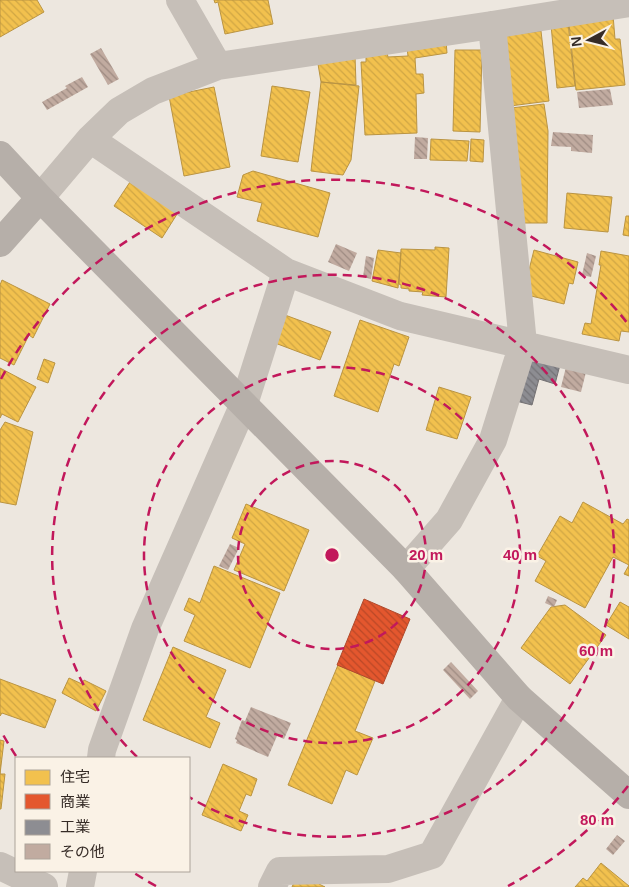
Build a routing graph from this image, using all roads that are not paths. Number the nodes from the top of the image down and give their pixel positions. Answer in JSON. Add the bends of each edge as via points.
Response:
{"nodes":[{"id":1,"x":180,"y":0,"type":"edge"},
{"id":2,"x":629,"y":3,"type":"edge"},
{"id":3,"x":492,"y":25,"type":"junction"},
{"id":4,"x":218,"y":66,"type":"junction"},
{"id":5,"x":90,"y":139,"type":"junction"},
{"id":6,"x":0,"y":155,"type":"edge"},
{"id":7,"x":40,"y":198,"type":"junction"},
{"id":8,"x":0,"y":243,"type":"edge"},
{"id":9,"x":286,"y":272,"type":"junction"},
{"id":10,"x":523,"y":344,"type":"junction"},
{"id":11,"x":629,"y":370,"type":"edge"},
{"id":12,"x":244,"y":404,"type":"junction"},
{"id":13,"x":406,"y":568,"type":"junction"},
{"id":14,"x":518,"y":698,"type":"junction"},
{"id":15,"x":101,"y":757,"type":"edge"},
{"id":16,"x":629,"y":795,"type":"edge"},
{"id":17,"x":0,"y":866,"type":"edge"},
{"id":18,"x":82,"y":872,"type":"edge"},
{"id":19,"x":44,"y":887,"type":"edge"},
{"id":20,"x":80,"y":887,"type":"edge"},
{"id":21,"x":272,"y":887,"type":"edge"}],
"edges":[{"from":1,"to":4,"type":"street"},
{"from":2,"to":3,"type":"street"},
{"from":3,"to":4,"type":"street"},
{"from":3,"to":10,"type":"street"},
{"from":4,"to":5,"type":"street","via":[[152,91],[119,111]]},
{"from":5,"to":7,"type":"street"},
{"from":5,"to":9,"type":"street"},
{"from":6,"to":7,"type":"street"},
{"from":7,"to":8,"type":"street"},
{"from":7,"to":12,"type":"street"},
{"from":9,"to":10,"type":"street","via":[[400,316]]},
{"from":9,"to":12,"type":"street"},
{"from":10,"to":11,"type":"street"},
{"from":10,"to":13,"type":"street","via":[[493,440],[449,520]]},
{"from":12,"to":13,"type":"street"},
{"from":12,"to":15,"type":"street","via":[[145,629]]},
{"from":13,"to":14,"type":"street"},
{"from":14,"to":16,"type":"street"},
{"from":14,"to":21,"type":"street","via":[[432,855],[388,869],[280,871]]},
{"from":17,"to":19,"type":"street"},
{"from":18,"to":20,"type":"street"}]}
